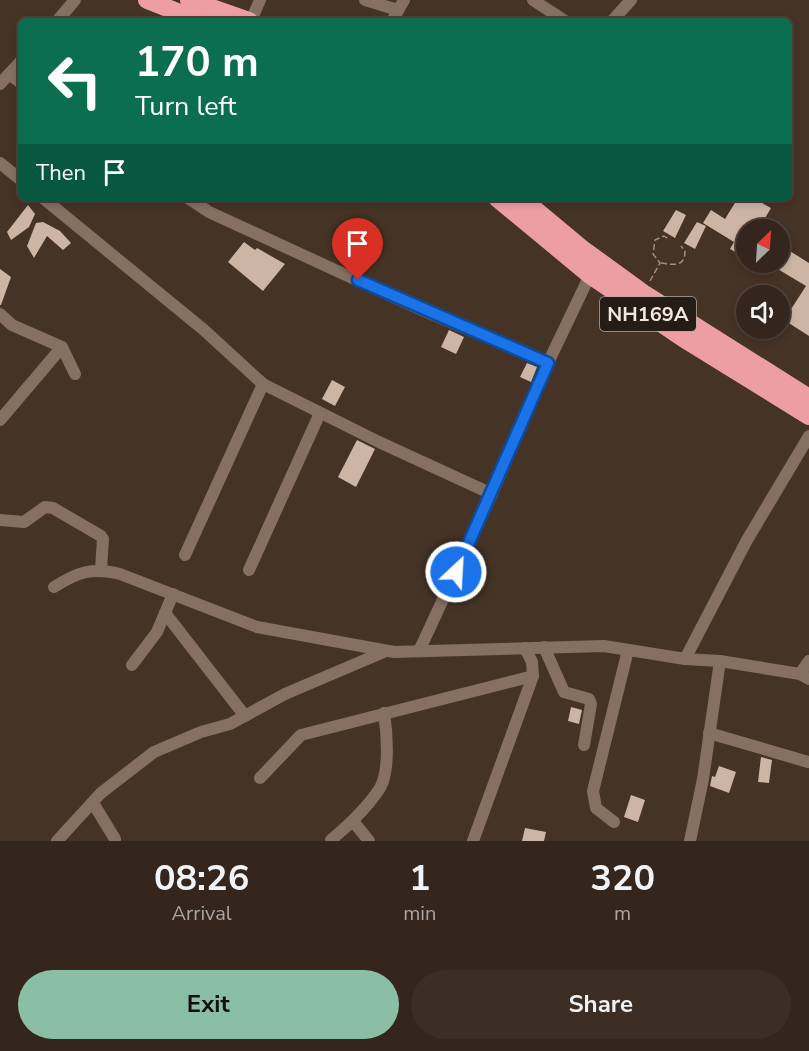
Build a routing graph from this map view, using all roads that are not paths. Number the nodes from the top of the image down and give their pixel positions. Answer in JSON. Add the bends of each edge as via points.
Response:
{"nodes":[{"id":1,"x":75,"y":0,"type":"edge"},
{"id":2,"x":147,"y":0,"type":"edge"},
{"id":3,"x":189,"y":0,"type":"edge"},
{"id":4,"x":260,"y":0,"type":"edge"},
{"id":5,"x":533,"y":0,"type":"edge"},
{"id":6,"x":631,"y":0,"type":"edge"},
{"id":7,"x":371,"y":1,"type":"edge"},
{"id":8,"x":398,"y":10,"type":"edge"},
{"id":9,"x":213,"y":15,"type":"edge"},
{"id":10,"x":60,"y":18,"type":"edge"},
{"id":11,"x":192,"y":18,"type":"edge"},
{"id":12,"x":232,"y":18,"type":"edge"},
{"id":13,"x":251,"y":18,"type":"edge"},
{"id":14,"x":561,"y":18,"type":"edge"},
{"id":15,"x":615,"y":18,"type":"edge"},
{"id":16,"x":18,"y":64,"type":"edge"},
{"id":17,"x":9,"y":74,"type":"junction"},
{"id":18,"x":18,"y":81,"type":"edge"},
{"id":19,"x":0,"y":84,"type":"edge"},
{"id":20,"x":0,"y":163,"type":"edge"},
{"id":21,"x":18,"y":178,"type":"edge"},
{"id":22,"x":47,"y":201,"type":"edge"},
{"id":23,"x":192,"y":201,"type":"edge"},
{"id":24,"x":500,"y":201,"type":"edge"},
{"id":25,"x":525,"y":201,"type":"edge"},
{"id":26,"x":590,"y":275,"type":"junction"},
{"id":27,"x":0,"y":315,"type":"edge"},
{"id":28,"x":62,"y":347,"type":"junction"},
{"id":29,"x":548,"y":363,"type":"junction"},
{"id":30,"x":75,"y":374,"type":"dead end"},
{"id":31,"x":263,"y":384,"type":"junction"},
{"id":32,"x":779,"y":389,"type":"junction"},
{"id":33,"x":809,"y":398,"type":"edge"},
{"id":34,"x":320,"y":413,"type":"junction"},
{"id":35,"x":809,"y":416,"type":"edge"},
{"id":36,"x":0,"y":420,"type":"edge"},
{"id":37,"x":809,"y":436,"type":"edge"},
{"id":38,"x":492,"y":494,"type":"junction"},
{"id":39,"x":0,"y":520,"type":"edge"},
{"id":40,"x":184,"y":555,"type":"dead end"},
{"id":41,"x":101,"y":569,"type":"junction"},
{"id":42,"x":249,"y":570,"type":"dead end"},
{"id":43,"x":54,"y":587,"type":"dead end"},
{"id":44,"x":173,"y":594,"type":"junction"},
{"id":45,"x":165,"y":613,"type":"junction"},
{"id":46,"x":544,"y":647,"type":"junction"},
{"id":47,"x":525,"y":648,"type":"junction"},
{"id":48,"x":628,"y":650,"type":"junction"},
{"id":49,"x":387,"y":651,"type":"junction"},
{"id":50,"x":419,"y":651,"type":"junction"},
{"id":51,"x":685,"y":659,"type":"junction"},
{"id":52,"x":720,"y":661,"type":"junction"},
{"id":53,"x":809,"y":661,"type":"edge"},
{"id":54,"x":132,"y":666,"type":"dead end"},
{"id":55,"x":533,"y":676,"type":"junction"},
{"id":56,"x":805,"y":676,"type":"edge"},
{"id":57,"x":384,"y":713,"type":"junction"},
{"id":58,"x":245,"y":716,"type":"junction"},
{"id":59,"x":709,"y":733,"type":"junction"},
{"id":60,"x":584,"y":745,"type":"dead end"},
{"id":61,"x":808,"y":762,"type":"edge"},
{"id":62,"x":260,"y":778,"type":"dead end"},
{"id":63,"x":93,"y":803,"type":"junction"},
{"id":64,"x":353,"y":821,"type":"junction"},
{"id":65,"x":614,"y":822,"type":"dead end"},
{"id":66,"x":115,"y":839,"type":"dead end"},
{"id":67,"x":331,"y":840,"type":"edge"},
{"id":68,"x":57,"y":841,"type":"edge"},
{"id":69,"x":369,"y":841,"type":"edge"},
{"id":70,"x":473,"y":841,"type":"edge"},
{"id":71,"x":690,"y":841,"type":"edge"}],
"edges":[{"from":1,"to":10,"type":"street"},
{"from":2,"to":11,"type":"highway"},
{"from":3,"to":9,"type":"highway"},
{"from":4,"to":13,"type":"street"},
{"from":5,"to":14,"type":"street"},
{"from":6,"to":15,"type":"street"},
{"from":7,"to":8,"type":"street"},
{"from":9,"to":12,"type":"highway"},
{"from":16,"to":17,"type":"street"},
{"from":17,"to":18,"type":"street"},
{"from":17,"to":19,"type":"street"},
{"from":20,"to":21,"type":"street"},
{"from":22,"to":31,"type":"street","via":[[204,330]]},
{"from":23,"to":29,"type":"street","via":[[422,310]]},
{"from":24,"to":26,"type":"highway","number":"NH169A"},
{"from":25,"to":32,"type":"highway","number":"NH169A","via":[[581,248]]},
{"from":26,"to":29,"type":"street"},
{"from":26,"to":32,"type":"highway","number":"NH169A","via":[[682,338]]},
{"from":27,"to":28,"type":"street","via":[[12,326]]},
{"from":28,"to":30,"type":"street"},
{"from":28,"to":36,"type":"street"},
{"from":29,"to":38,"type":"street"},
{"from":31,"to":34,"type":"street"},
{"from":31,"to":40,"type":"street"},
{"from":32,"to":33,"type":"highway","number":"NH169A"},
{"from":32,"to":35,"type":"highway","number":"NH169A"},
{"from":34,"to":38,"type":"street"},
{"from":34,"to":42,"type":"street"},
{"from":37,"to":51,"type":"street","via":[[747,540]]},
{"from":38,"to":50,"type":"street"},
{"from":39,"to":41,"type":"street","via":[[24,522],[45,507],[53,508],[101,536]]},
{"from":41,"to":43,"type":"street","via":[[70,576]]},
{"from":41,"to":44,"type":"street"},
{"from":44,"to":45,"type":"street"},
{"from":44,"to":49,"type":"street","via":[[258,627]]},
{"from":45,"to":54,"type":"street","via":[[152,641]]},
{"from":45,"to":58,"type":"street"},
{"from":46,"to":47,"type":"street"},
{"from":46,"to":48,"type":"street","via":[[604,646]]},
{"from":46,"to":60,"type":"street","via":[[564,692],[589,699]]},
{"from":47,"to":50,"type":"street"},
{"from":47,"to":55,"type":"street"},
{"from":48,"to":51,"type":"street"},
{"from":48,"to":65,"type":"street","via":[[593,791],[596,808]]},
{"from":49,"to":50,"type":"street"},
{"from":49,"to":58,"type":"street","via":[[285,694]]},
{"from":51,"to":52,"type":"street"},
{"from":52,"to":56,"type":"street"},
{"from":52,"to":59,"type":"street"},
{"from":53,"to":56,"type":"street"},
{"from":55,"to":57,"type":"street"},
{"from":55,"to":70,"type":"street"},
{"from":57,"to":62,"type":"street","via":[[301,735]]},
{"from":57,"to":64,"type":"street","via":[[384,774],[380,787]]},
{"from":58,"to":63,"type":"street","via":[[154,752],[123,774]]},
{"from":59,"to":61,"type":"street"},
{"from":59,"to":71,"type":"street"},
{"from":63,"to":66,"type":"street"},
{"from":63,"to":68,"type":"street"},
{"from":64,"to":67,"type":"street"},
{"from":64,"to":69,"type":"street"}]}
